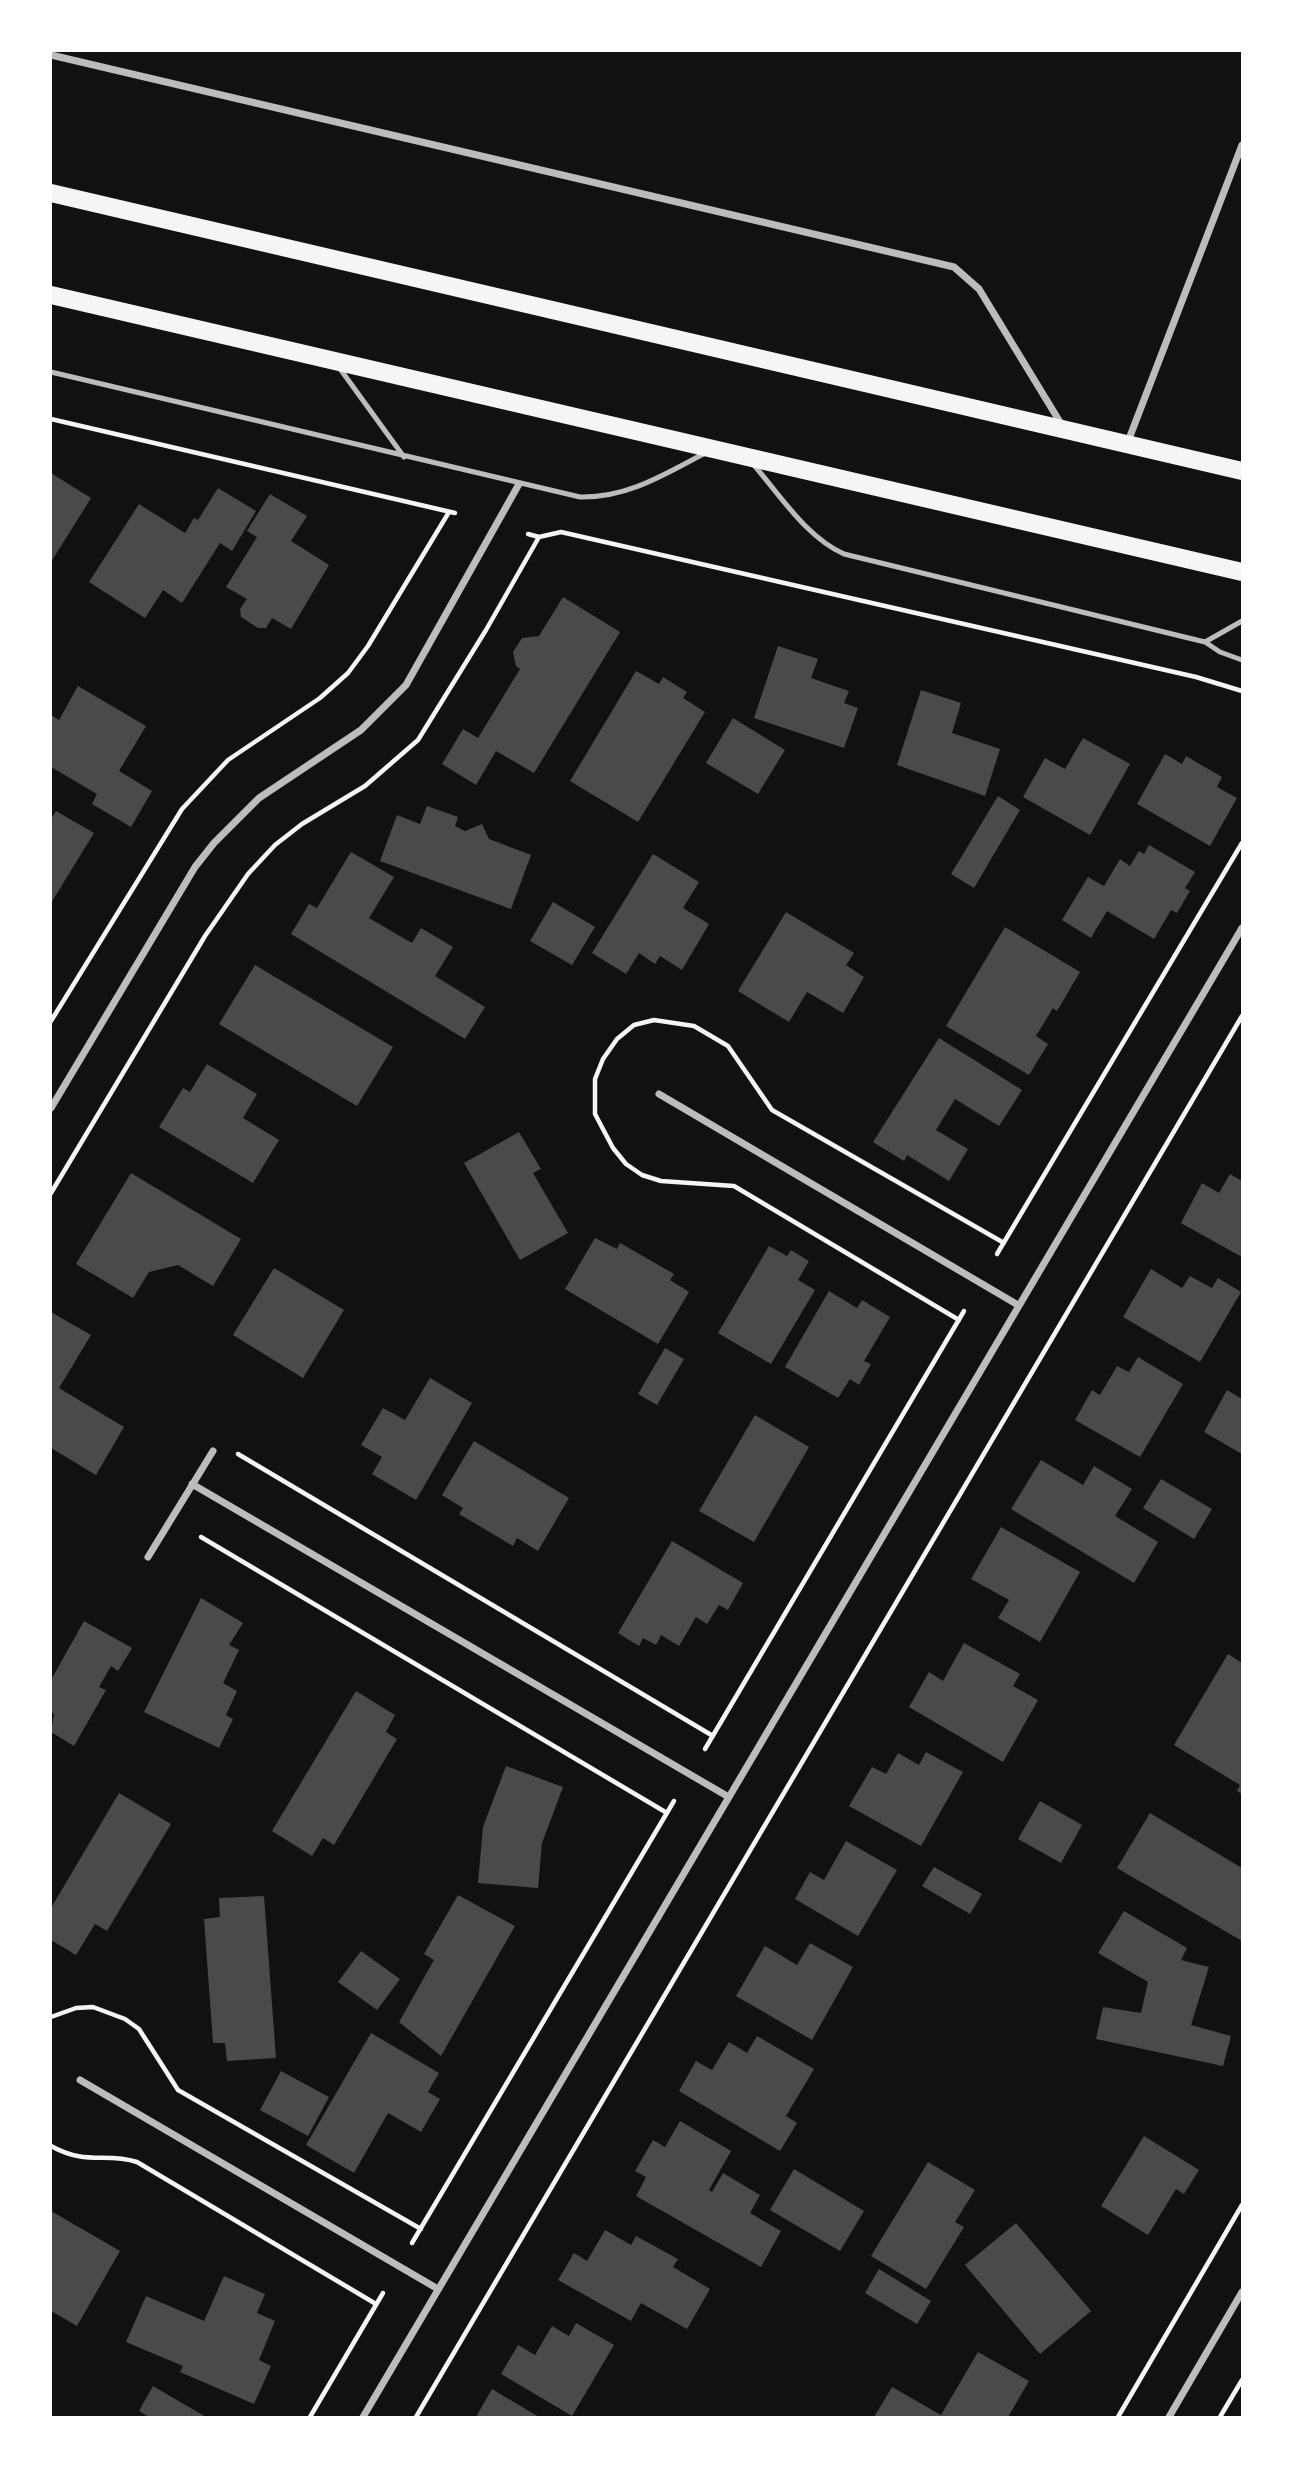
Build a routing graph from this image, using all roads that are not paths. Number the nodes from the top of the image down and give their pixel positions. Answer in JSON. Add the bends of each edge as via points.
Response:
{"nodes":[{"id":1,"x":51,"y":55,"type":"edge"},
{"id":2,"x":1242,"y":145,"type":"edge"},
{"id":3,"x":51,"y":193,"type":"edge"},
{"id":4,"x":51,"y":295,"type":"edge"},
{"id":5,"x":335,"y":362,"type":"junction"},
{"id":6,"x":51,"y":372,"type":"edge"},
{"id":7,"x":1065,"y":431,"type":"junction"},
{"id":8,"x":1127,"y":445,"type":"junction"},
{"id":9,"x":712,"y":449,"type":"junction"},
{"id":10,"x":404,"y":457,"type":"junction"},
{"id":11,"x":747,"y":457,"type":"junction"},
{"id":12,"x":1242,"y":471,"type":"edge"},
{"id":13,"x":519,"y":484,"type":"junction"},
{"id":14,"x":1242,"y":572,"type":"edge"},
{"id":15,"x":1242,"y":621,"type":"edge"},
{"id":16,"x":1205,"y":642,"type":"junction"},
{"id":17,"x":1242,"y":660,"type":"edge"},
{"id":18,"x":1242,"y":928,"type":"edge"},
{"id":19,"x":659,"y":1094,"type":"dead end"},
{"id":20,"x":51,"y":1108,"type":"edge"},
{"id":21,"x":1018,"y":1305,"type":"junction"},
{"id":22,"x":213,"y":1451,"type":"dead end"},
{"id":23,"x":192,"y":1484,"type":"junction"},
{"id":24,"x":148,"y":1558,"type":"dead end"},
{"id":25,"x":727,"y":1796,"type":"junction"},
{"id":26,"x":80,"y":2080,"type":"dead end"},
{"id":27,"x":438,"y":2289,"type":"junction"},
{"id":28,"x":1242,"y":2292,"type":"edge"},
{"id":29,"x":363,"y":2417,"type":"edge"},
{"id":30,"x":1168,"y":2417,"type":"edge"}],
"edges":[{"from":1,"to":7,"type":"street","via":[[954,267],[979,289]]},
{"from":2,"to":8,"type":"street"},
{"from":3,"to":7,"type":"main road"},
{"from":4,"to":5,"type":"main road"},
{"from":5,"to":9,"type":"main road"},
{"from":5,"to":10,"type":"lane"},
{"from":6,"to":10,"type":"lane"},
{"from":7,"to":8,"type":"main road"},
{"from":8,"to":12,"type":"main road"},
{"from":9,"to":11,"type":"main road"},
{"from":9,"to":13,"type":"lane","via":[[629,492],[606,498]]},
{"from":10,"to":13,"type":"lane"},
{"from":11,"to":14,"type":"main road"},
{"from":11,"to":16,"type":"lane","via":[[814,534],[844,554]]},
{"from":13,"to":20,"type":"street","via":[[406,685],[361,730],[259,798],[214,843],[195,867]]},
{"from":15,"to":16,"type":"lane"},
{"from":16,"to":17,"type":"lane"},
{"from":18,"to":21,"type":"street"},
{"from":19,"to":21,"type":"street"},
{"from":21,"to":25,"type":"street"},
{"from":22,"to":23,"type":"street"},
{"from":23,"to":24,"type":"street"},
{"from":23,"to":25,"type":"street"},
{"from":25,"to":27,"type":"street"},
{"from":26,"to":27,"type":"street"},
{"from":27,"to":29,"type":"street"},
{"from":28,"to":30,"type":"street"}]}
